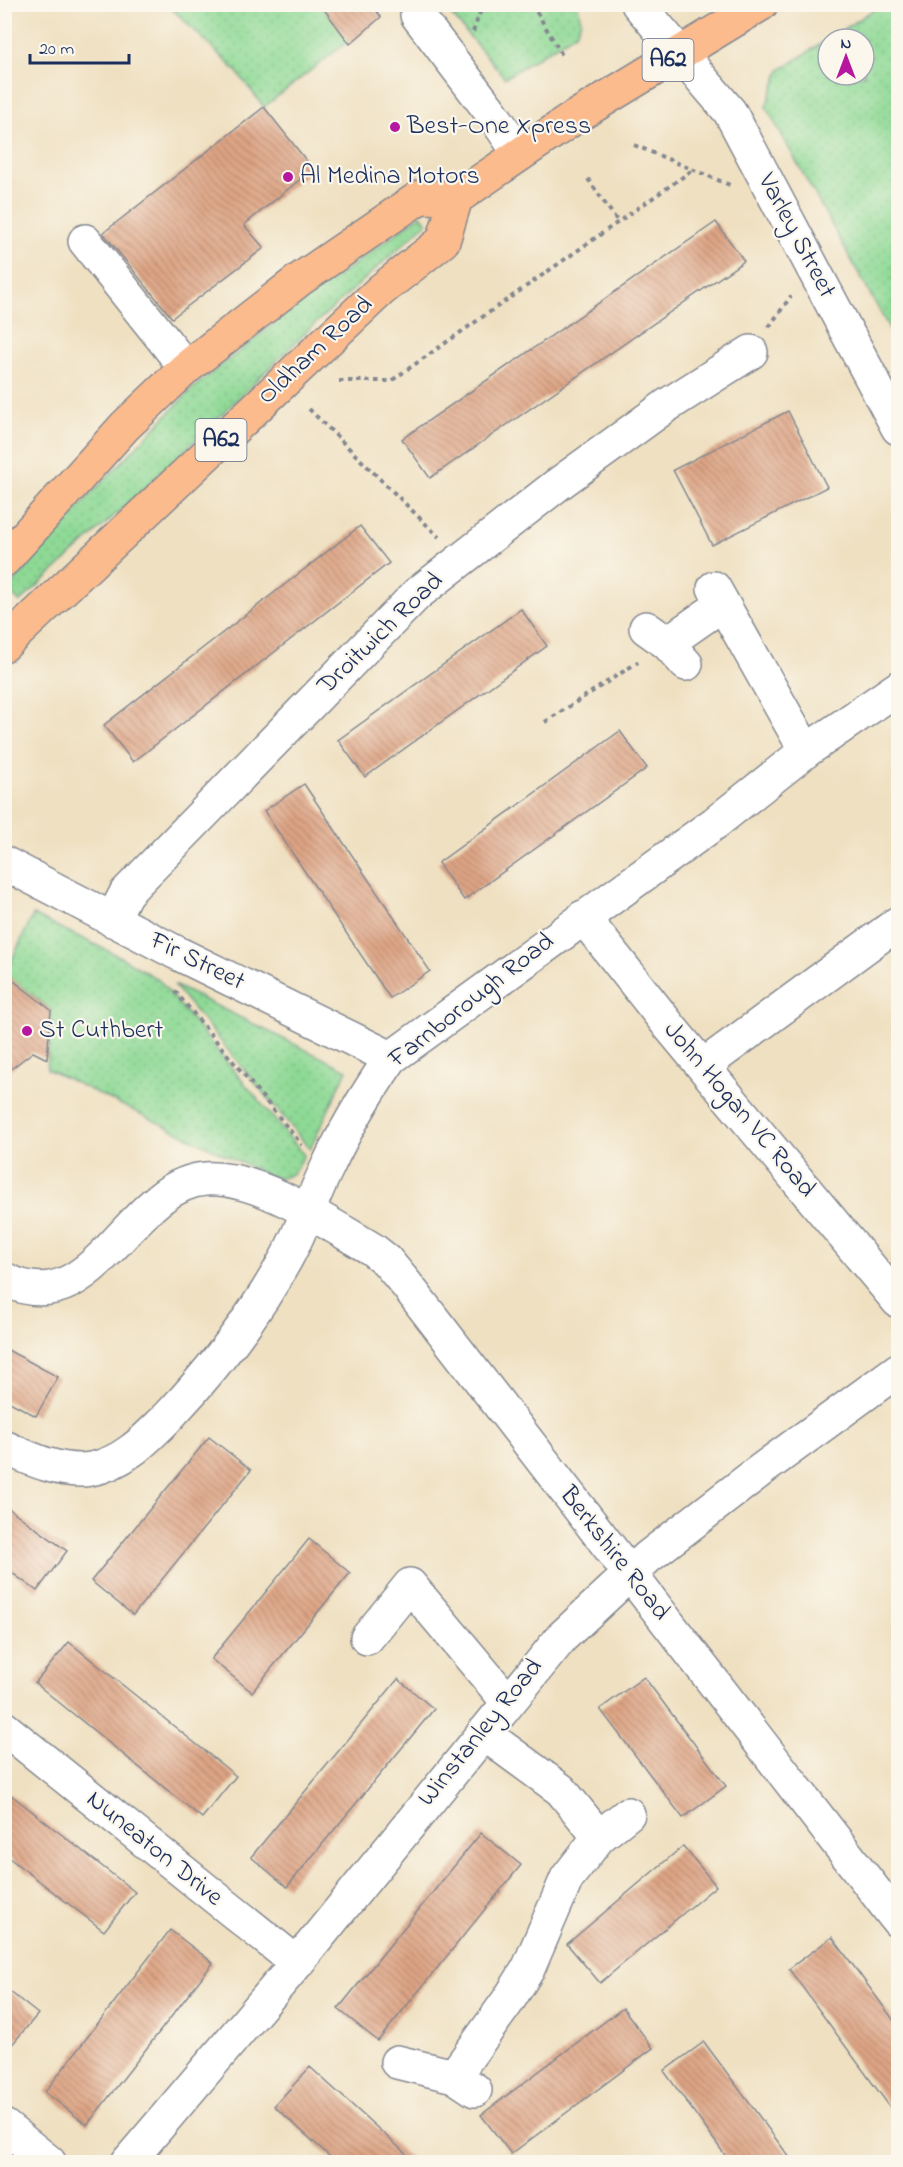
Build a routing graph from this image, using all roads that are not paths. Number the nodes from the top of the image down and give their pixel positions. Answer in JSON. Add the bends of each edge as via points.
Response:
{"nodes":[{"id":1,"x":639,"y":4,"type":"edge"},
{"id":2,"x":761,"y":4,"type":"edge"},
{"id":3,"x":417,"y":15,"type":"dead end"},
{"id":4,"x":678,"y":54,"type":"junction"},
{"id":5,"x":520,"y":154,"type":"junction"},
{"id":6,"x":456,"y":198,"type":"junction"},
{"id":7,"x":85,"y":241,"type":"dead end"},
{"id":8,"x":752,"y":352,"type":"road end"},
{"id":9,"x":186,"y":368,"type":"junction"},
{"id":10,"x":898,"y":428,"type":"edge"},
{"id":11,"x":4,"y":560,"type":"edge"},
{"id":12,"x":4,"y":645,"type":"edge"},
{"id":13,"x":666,"y":645,"type":"road end"},
{"id":14,"x":898,"y":688,"type":"edge"},
{"id":15,"x":806,"y":752,"type":"junction"},
{"id":16,"x":4,"y":863,"type":"edge"},
{"id":17,"x":583,"y":917,"type":"junction"},
{"id":18,"x":112,"y":920,"type":"junction"},
{"id":19,"x":898,"y":923,"type":"edge"},
{"id":20,"x":391,"y":1058,"type":"junction"},
{"id":21,"x":703,"y":1066,"type":"junction"},
{"id":22,"x":307,"y":1213,"type":"junction"},
{"id":23,"x":4,"y":1279,"type":"edge"},
{"id":24,"x":898,"y":1301,"type":"edge"},
{"id":25,"x":898,"y":1370,"type":"edge"},
{"id":26,"x":4,"y":1447,"type":"edge"},
{"id":27,"x":629,"y":1573,"type":"junction"},
{"id":28,"x":367,"y":1638,"type":"dead end"},
{"id":29,"x":508,"y":1702,"type":"junction"},
{"id":30,"x":483,"y":1733,"type":"junction"},
{"id":31,"x":7,"y":1735,"type":"edge"},
{"id":32,"x":628,"y":1814,"type":"dead end"},
{"id":33,"x":600,"y":1837,"type":"junction"},
{"id":34,"x":898,"y":1920,"type":"edge"},
{"id":35,"x":297,"y":1963,"type":"junction"},
{"id":36,"x":397,"y":2062,"type":"dead end"},
{"id":37,"x":4,"y":2126,"type":"edge"},
{"id":38,"x":49,"y":2163,"type":"edge"},
{"id":39,"x":128,"y":2163,"type":"edge"}],
"edges":[{"from":1,"to":4,"type":"street","name":"Varley Street"},
{"from":2,"to":4,"type":"highway","number":"A62"},
{"from":3,"to":5,"type":"street"},
{"from":4,"to":5,"type":"highway","number":"A62"},
{"from":4,"to":10,"type":"street","name":"Varley Street","via":[[730,112]]},
{"from":5,"to":6,"type":"highway","number":"A62"},
{"from":6,"to":9,"type":"highway","via":[[420,197],[299,280]]},
{"from":6,"to":12,"type":"highway","name":"Oldham Road","number":"A62","via":[[443,241],[381,290]]},
{"from":7,"to":9,"type":"street"},
{"from":8,"to":18,"type":"street","name":"Droitwich Road","via":[[666,406],[417,594],[126,893]]},
{"from":9,"to":11,"type":"highway","via":[[125,426]]},
{"from":13,"to":15,"type":"street","via":[[719,596]]},
{"from":14,"to":15,"type":"street","name":"Farnborough Road"},
{"from":15,"to":17,"type":"street","name":"Farnborough Road"},
{"from":16,"to":18,"type":"street","name":"Fir Street"},
{"from":17,"to":20,"type":"street","name":"Farnborough Road"},
{"from":17,"to":21,"type":"street","name":"John Hogan VC Road"},
{"from":18,"to":20,"type":"street","name":"Fir Street"},
{"from":19,"to":21,"type":"street"},
{"from":20,"to":22,"type":"street","name":"Farnborough Road","via":[[366,1094]]},
{"from":21,"to":24,"type":"street","name":"John Hogan VC Road"},
{"from":22,"to":23,"type":"street","name":"Berkshire Road","via":[[247,1186],[206,1179],[188,1182],[153,1207],[94,1264],[69,1282],[38,1290]]},
{"from":22,"to":26,"type":"street","name":"Farnborough Road","via":[[288,1254],[251,1314],[185,1399],[136,1447],[107,1465],[73,1470]]},
{"from":22,"to":27,"type":"street","name":"Berkshire Road","via":[[386,1260]]},
{"from":25,"to":27,"type":"street","name":"Winstanley Road"},
{"from":27,"to":29,"type":"street","name":"Winstanley Road","via":[[562,1637]]},
{"from":27,"to":34,"type":"street","name":"Berkshire Road"},
{"from":28,"to":29,"type":"street","via":[[410,1585]]},
{"from":29,"to":30,"type":"street","name":"Winstanley Road"},
{"from":30,"to":33,"type":"street","via":[[561,1790]]},
{"from":30,"to":35,"type":"street","name":"Winstanley Road"},
{"from":31,"to":35,"type":"street","name":"Nuneaton Drive"},
{"from":32,"to":33,"type":"street"},
{"from":33,"to":36,"type":"street","via":[[567,1878],[520,1983],[465,2083]]},
{"from":35,"to":39,"type":"street","name":"Winstanley Road"},
{"from":37,"to":38,"type":"street"}]}
